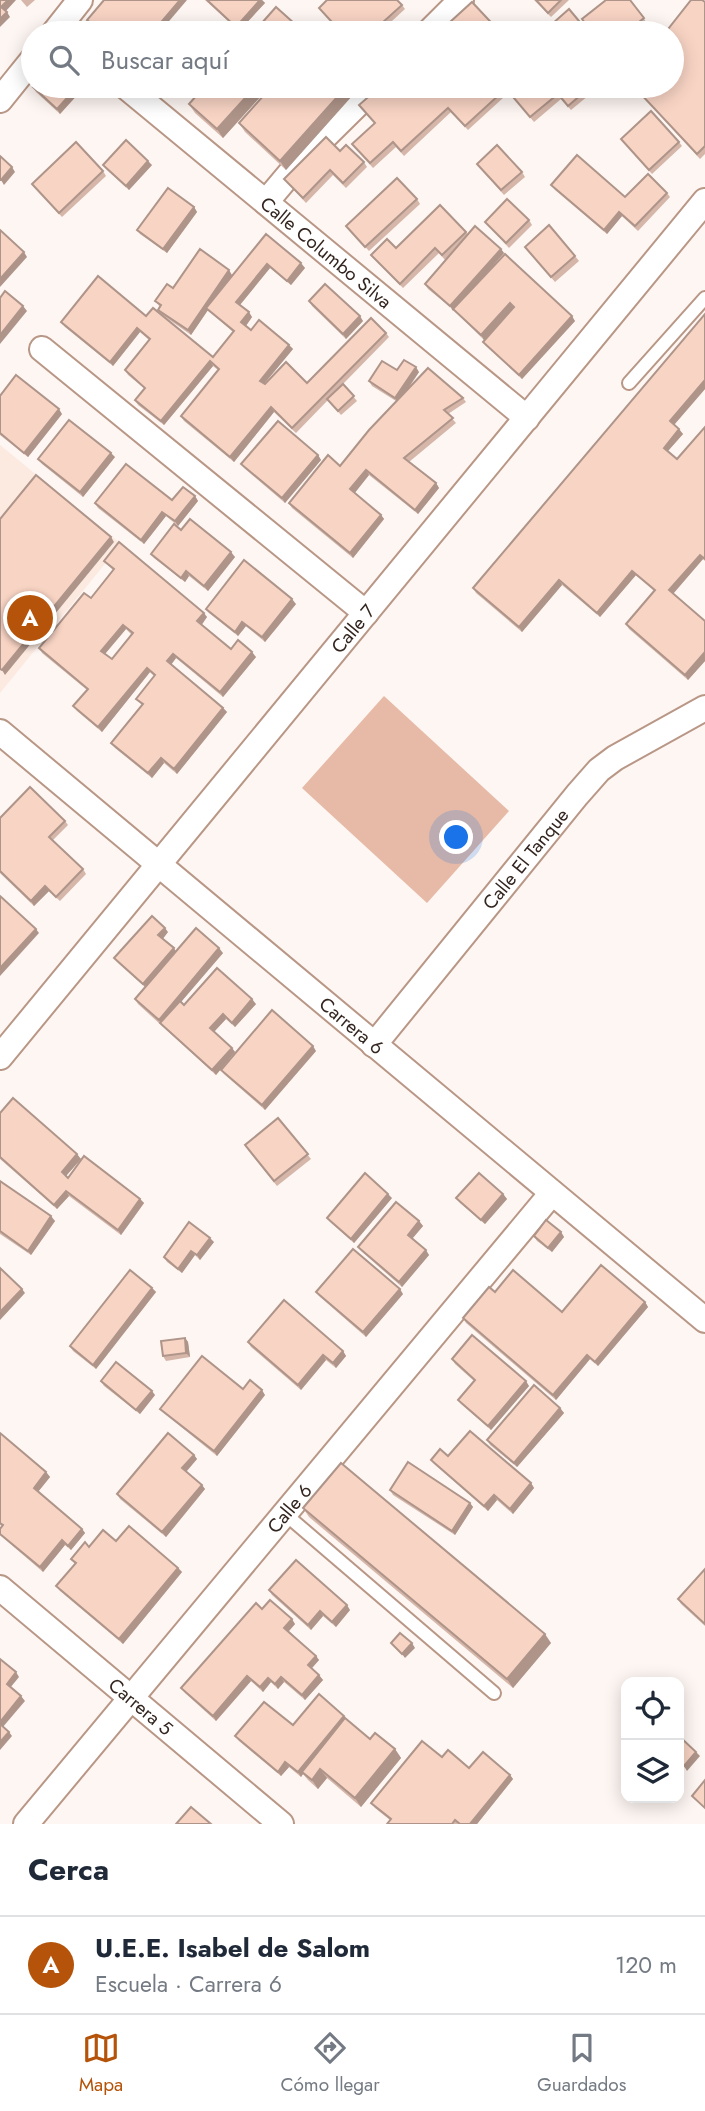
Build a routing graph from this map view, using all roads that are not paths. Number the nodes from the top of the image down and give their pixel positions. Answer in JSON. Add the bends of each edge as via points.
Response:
{"nodes":[{"id":1,"x":80,"y":0,"type":"edge"},
{"id":2,"x":461,"y":0,"type":"edge"},
{"id":3,"x":65,"y":21,"type":"edge"},
{"id":4,"x":440,"y":21,"type":"edge"},
{"id":5,"x":21,"y":74,"type":"edge"},
{"id":6,"x":140,"y":98,"type":"edge"},
{"id":7,"x":364,"y":98,"type":"edge"},
{"id":8,"x":0,"y":100,"type":"edge"},
{"id":9,"x":266,"y":202,"type":"junction"},
{"id":10,"x":703,"y":208,"type":"edge"},
{"id":11,"x":705,"y":298,"type":"edge"},
{"id":12,"x":42,"y":349,"type":"dead end"},
{"id":13,"x":629,"y":383,"type":"dead end"},
{"id":14,"x":527,"y":418,"type":"junction"},
{"id":15,"x":366,"y":613,"type":"junction"},
{"id":16,"x":705,"y":708,"type":"edge"},
{"id":17,"x":0,"y":732,"type":"edge"},
{"id":18,"x":159,"y":865,"type":"junction"},
{"id":19,"x":374,"y":1045,"type":"junction"},
{"id":20,"x":0,"y":1057,"type":"edge"},
{"id":21,"x":552,"y":1193,"type":"junction"},
{"id":22,"x":705,"y":1320,"type":"edge"},
{"id":23,"x":284,"y":1513,"type":"junction"},
{"id":24,"x":0,"y":1588,"type":"edge"},
{"id":25,"x":494,"y":1693,"type":"dead end"},
{"id":26,"x":130,"y":1697,"type":"junction"},
{"id":27,"x":276,"y":1822,"type":"edge"},
{"id":28,"x":26,"y":1824,"type":"edge"}],
"edges":[{"from":1,"to":3,"type":"street"},
{"from":2,"to":4,"type":"street"},
{"from":5,"to":8,"type":"street"},
{"from":6,"to":9,"type":"street","name":"Calle Columbo Silva"},
{"from":7,"to":9,"type":"street"},
{"from":9,"to":14,"type":"street","name":"Calle Columbo Silva"},
{"from":10,"to":14,"type":"street","name":"Calle 7"},
{"from":11,"to":13,"type":"lane"},
{"from":12,"to":15,"type":"street"},
{"from":14,"to":15,"type":"street","name":"Calle 7"},
{"from":15,"to":18,"type":"street","name":"Calle 7"},
{"from":16,"to":19,"type":"street","name":"Calle El Tanque","via":[[599,770]]},
{"from":17,"to":18,"type":"street","name":"Carrera 6"},
{"from":18,"to":19,"type":"street","name":"Carrera 6"},
{"from":18,"to":20,"type":"street","name":"Calle 7"},
{"from":19,"to":21,"type":"street","name":"Carrera 6"},
{"from":21,"to":22,"type":"street","name":"Carrera 6"},
{"from":21,"to":23,"type":"street","name":"Calle 6"},
{"from":23,"to":25,"type":"lane"},
{"from":23,"to":26,"type":"street","name":"Calle 6"},
{"from":24,"to":26,"type":"street","name":"Carrera 5"},
{"from":26,"to":27,"type":"street","name":"Carrera 5"},
{"from":26,"to":28,"type":"street","name":"Calle 6"}]}
